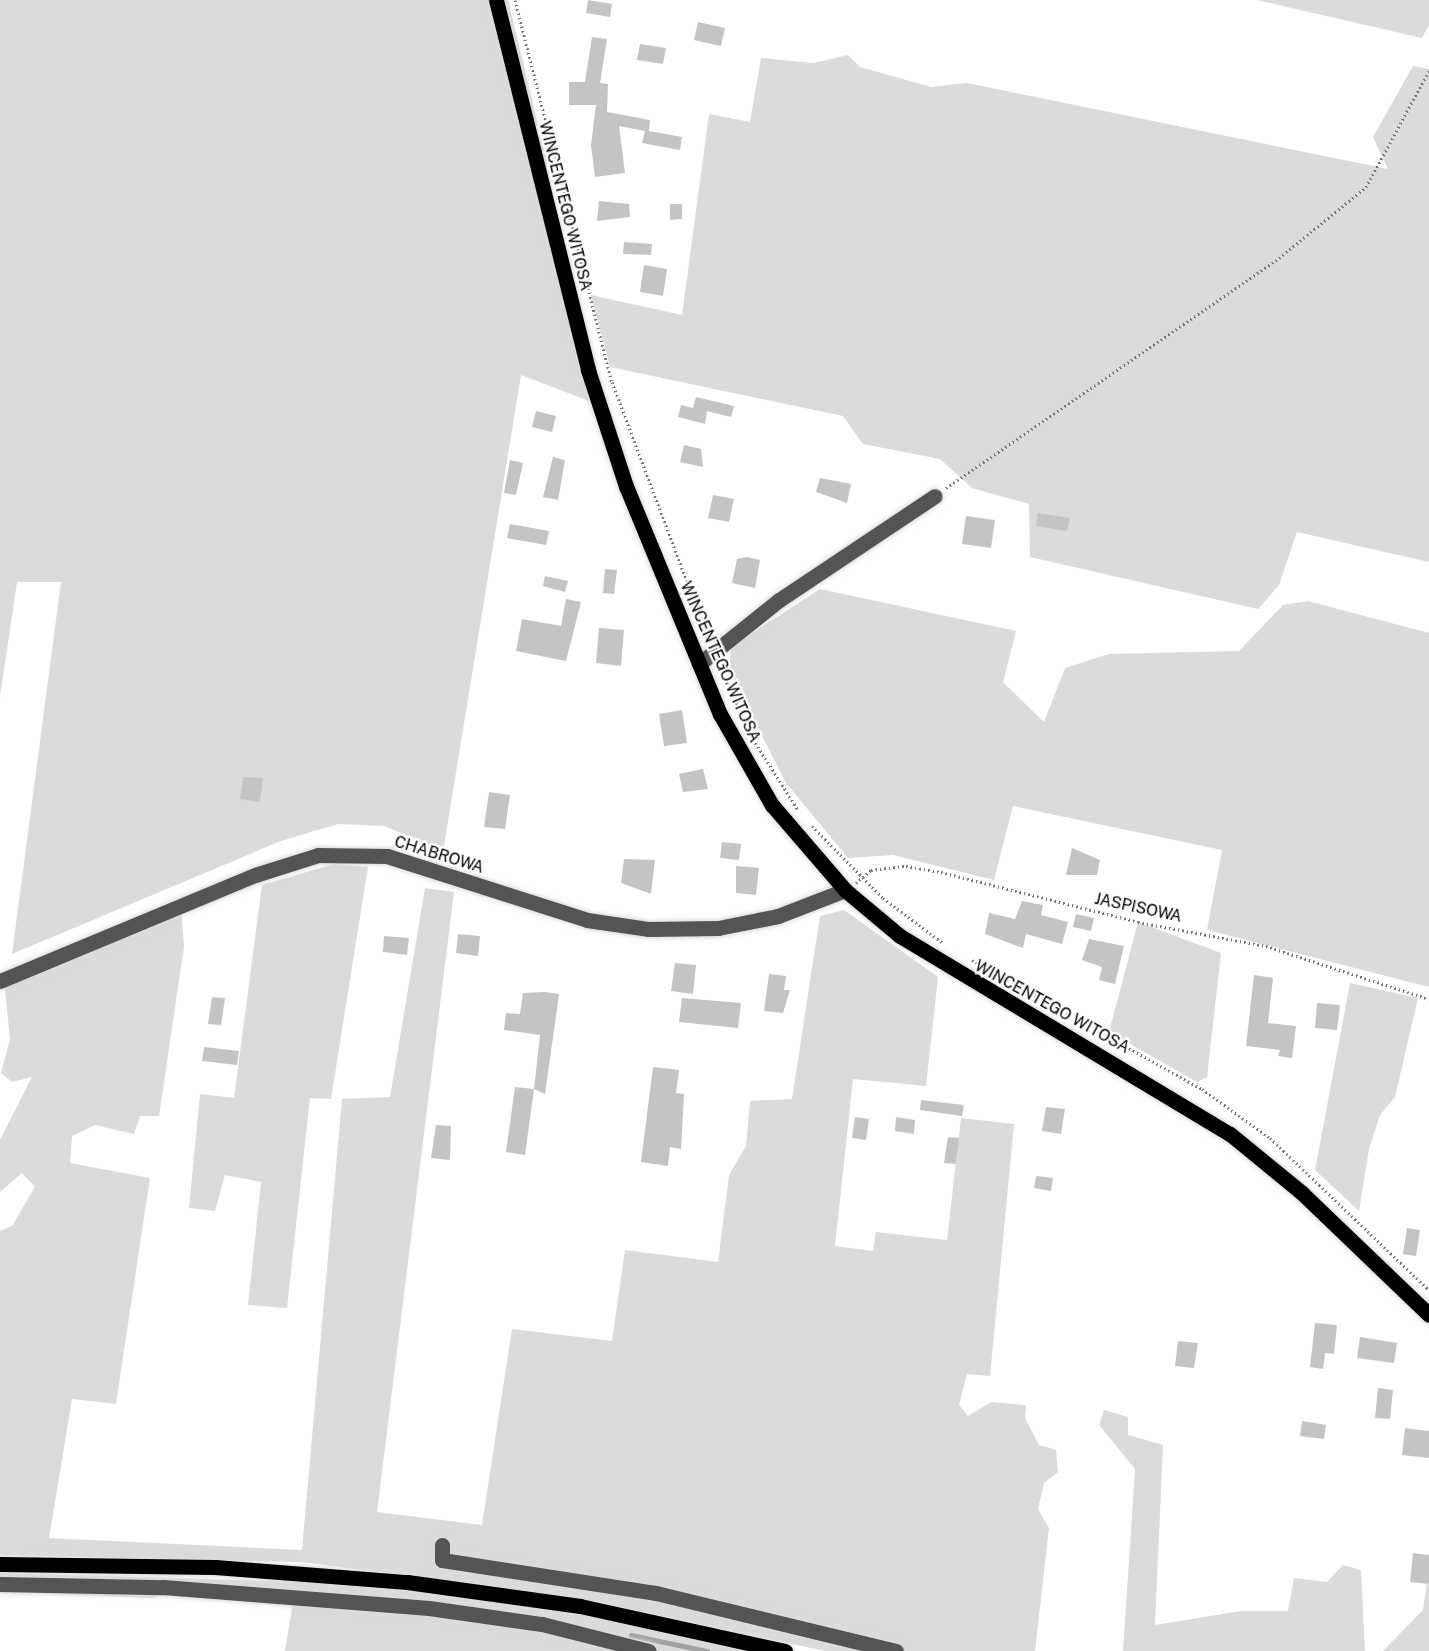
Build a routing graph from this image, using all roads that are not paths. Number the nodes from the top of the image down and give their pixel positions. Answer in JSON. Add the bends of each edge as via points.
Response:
{"nodes":[{"id":1,"x":496,"y":0,"type":"edge"},
{"id":2,"x":935,"y":496,"type":"road end"},
{"id":3,"x":699,"y":664,"type":"junction"},
{"id":4,"x":845,"y":890,"type":"junction"},
{"id":5,"x":0,"y":981,"type":"edge"},
{"id":6,"x":1429,"y":1315,"type":"edge"},
{"id":7,"x":442,"y":1545,"type":"dead end"},
{"id":8,"x":0,"y":1564,"type":"edge"},
{"id":9,"x":0,"y":1584,"type":"edge"},
{"id":10,"x":649,"y":1651,"type":"edge"},
{"id":11,"x":785,"y":1651,"type":"edge"},
{"id":12,"x":896,"y":1651,"type":"edge"}],
"edges":[{"from":1,"to":3,"type":"main road","name":"WINCENTEGO WITOSA","via":[[588,370],[626,486]]},
{"from":2,"to":3,"type":"street","via":[[779,600]]},
{"from":3,"to":4,"type":"main road","name":"WINCENTEGO WITOSA","via":[[772,806]]},
{"from":4,"to":5,"type":"street","name":"CHABROWA","via":[[778,916],[718,928],[649,929],[587,920],[387,856],[318,855],[255,875]]},
{"from":4,"to":6,"type":"main road","name":"WINCENTEGO WITOSA","via":[[900,936],[965,979],[1081,1041],[1230,1134],[1302,1193]]},
{"from":7,"to":12,"type":"street","via":[[442,1560],[656,1593]]},
{"from":8,"to":11,"type":"main road","via":[[215,1567],[407,1582],[591,1608]]},
{"from":9,"to":10,"type":"street","via":[[175,1588],[418,1606],[542,1624]]}]}
